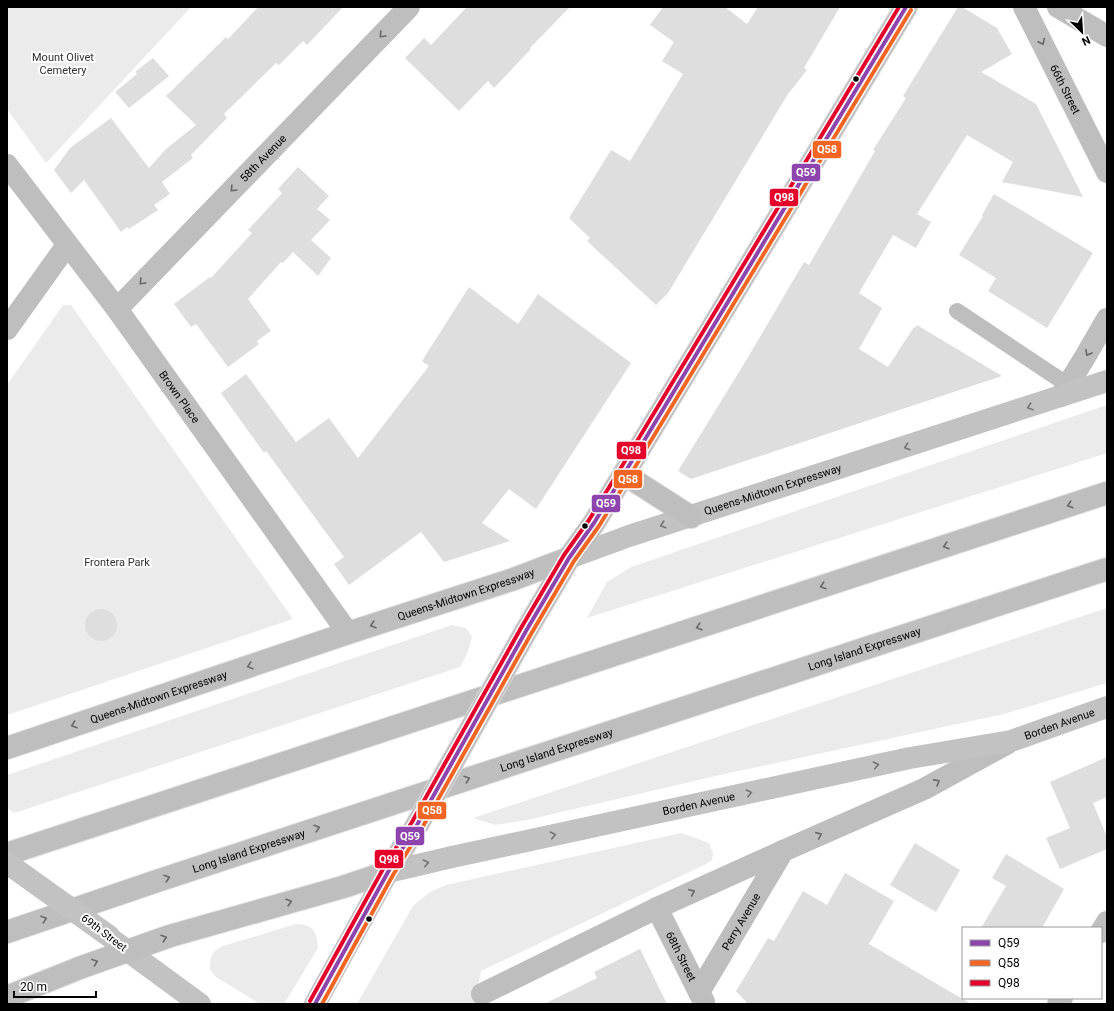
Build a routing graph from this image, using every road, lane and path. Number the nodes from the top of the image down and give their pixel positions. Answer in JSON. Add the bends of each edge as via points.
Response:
{"nodes":[{"id":1,"x":409,"y":7,"type":"edge"},
{"id":2,"x":906,"y":7,"type":"edge"},
{"id":3,"x":1024,"y":7,"type":"edge"},
{"id":4,"x":1070,"y":10,"type":"edge"},
{"id":5,"x":1107,"y":36,"type":"edge"},
{"id":6,"x":7,"y":165,"type":"edge"},
{"id":7,"x":1107,"y":172,"type":"edge"},
{"id":8,"x":67,"y":245,"type":"junction"},
{"id":9,"x":117,"y":309,"type":"junction"},
{"id":10,"x":957,"y":311,"type":"dead end"},
{"id":11,"x":1107,"y":319,"type":"edge"},
{"id":12,"x":7,"y":329,"type":"edge"},
{"id":13,"x":1107,"y":381,"type":"edge"},
{"id":14,"x":1064,"y":391,"type":"junction"},
{"id":15,"x":624,"y":474,"type":"junction"},
{"id":16,"x":1107,"y":493,"type":"edge"},
{"id":17,"x":691,"y":517,"type":"junction"},
{"id":18,"x":569,"y":558,"type":"junction"},
{"id":19,"x":1107,"y":569,"type":"edge"},
{"id":20,"x":348,"y":633,"type":"junction"},
{"id":21,"x":1107,"y":707,"type":"edge"},
{"id":22,"x":1011,"y":741,"type":"junction"},
{"id":23,"x":7,"y":748,"type":"edge"},
{"id":24,"x":783,"y":851,"type":"junction"},
{"id":25,"x":7,"y":854,"type":"edge"},
{"id":26,"x":7,"y":863,"type":"edge"},
{"id":27,"x":388,"y":872,"type":"junction"},
{"id":28,"x":657,"y":908,"type":"junction"},
{"id":29,"x":7,"y":932,"type":"edge"},
{"id":30,"x":127,"y":951,"type":"junction"},
{"id":31,"x":482,"y":994,"type":"dead end"},
{"id":32,"x":7,"y":997,"type":"edge"},
{"id":33,"x":702,"y":998,"type":"edge"},
{"id":34,"x":200,"y":1004,"type":"edge"},
{"id":35,"x":315,"y":1004,"type":"edge"}],
"edges":[{"from":1,"to":9,"type":"main road","name":"58th Avenue","one_way":true},
{"from":2,"to":15,"type":"main road"},
{"from":3,"to":7,"type":"main road","name":"66th Street","one_way":true},
{"from":4,"to":5,"type":"main road"},
{"from":6,"to":8,"type":"main road","name":"Brown Place"},
{"from":8,"to":9,"type":"main road","name":"Brown Place"},
{"from":8,"to":12,"type":"main road"},
{"from":9,"to":20,"type":"main road","name":"Brown Place"},
{"from":10,"to":14,"type":"lane"},
{"from":11,"to":14,"type":"main road","one_way":true},
{"from":13,"to":14,"type":"main road","name":"Queens-Midtown Expressway"},
{"from":14,"to":17,"type":"main road","name":"Queens-Midtown Expressway","one_way":true},
{"from":15,"to":17,"type":"main road"},
{"from":15,"to":18,"type":"main road"},
{"from":16,"to":25,"type":"main road","one_way":true},
{"from":17,"to":18,"type":"main road","name":"Queens-Midtown Expressway","one_way":true},
{"from":18,"to":20,"type":"main road","name":"Queens-Midtown Expressway","one_way":true,"via":[[514,579]]},
{"from":18,"to":27,"type":"main road","bridge":true},
{"from":29,"to":19,"type":"main road","name":"Long Island Expressway","one_way":true},
{"from":20,"to":23,"type":"main road","name":"Queens-Midtown Expressway","one_way":true},
{"from":21,"to":22,"type":"main road","name":"Borden Avenue"},
{"from":24,"to":22,"type":"main road","name":"Borden Avenue","one_way":true,"via":[[924,789]]},
{"from":27,"to":22,"type":"main road","name":"Borden Avenue","one_way":true,"via":[[910,758]]},
{"from":28,"to":24,"type":"main road","name":"Borden Avenue","one_way":true},
{"from":24,"to":33,"type":"main road","name":"Perry Avenue"},
{"from":26,"to":30,"type":"main road","name":"69th Street","bridge":true},
{"from":30,"to":27,"type":"main road","one_way":true},
{"from":27,"to":35,"type":"main road"},
{"from":28,"to":31,"type":"main road","name":"Borden Avenue"},
{"from":28,"to":33,"type":"main road","name":"68th Street"},
{"from":32,"to":30,"type":"main road","one_way":true},
{"from":30,"to":34,"type":"main road","name":"69th Street"}]}
